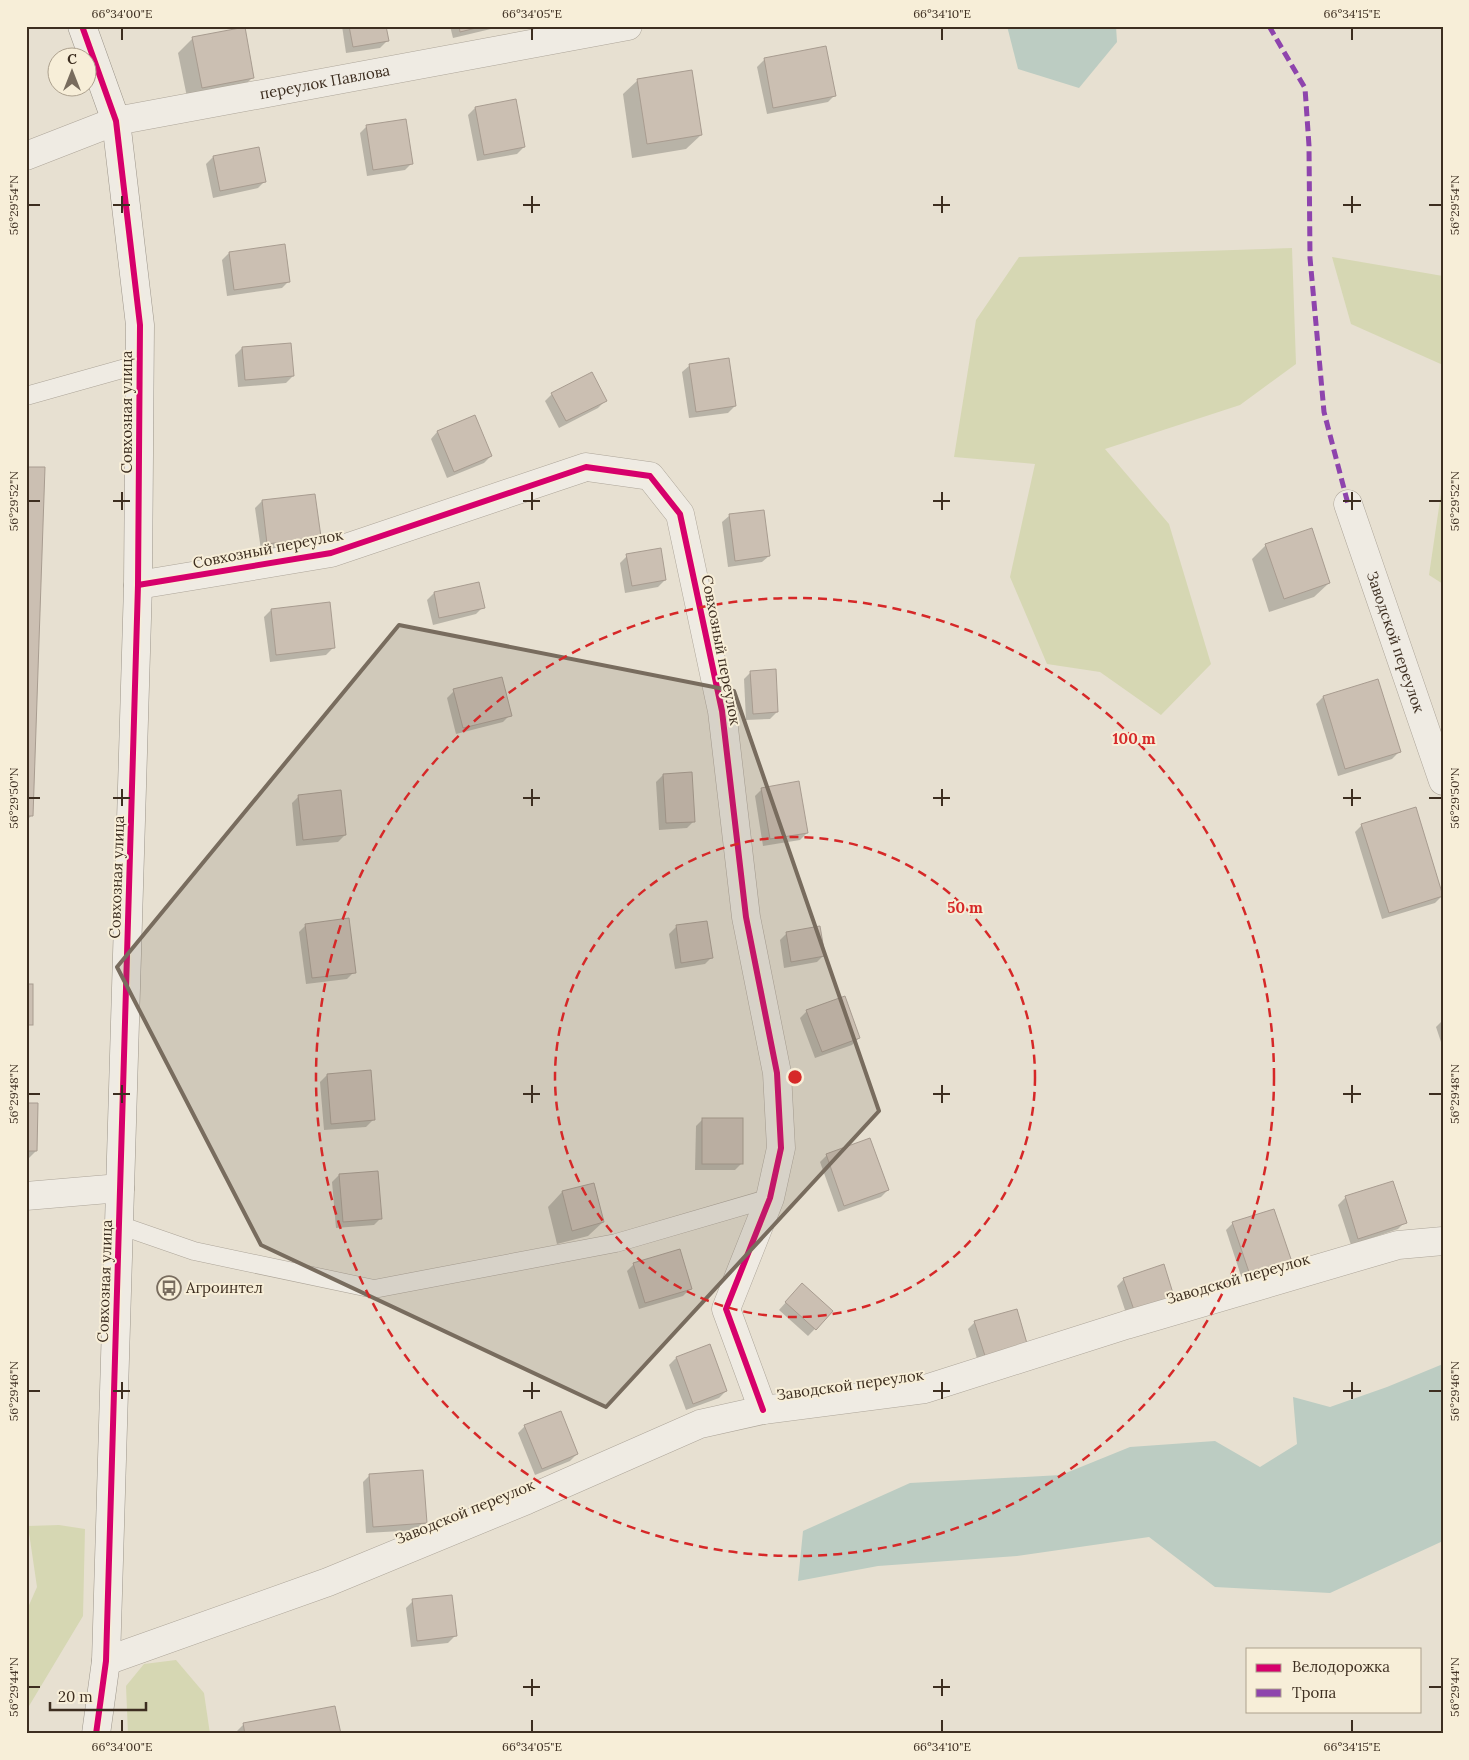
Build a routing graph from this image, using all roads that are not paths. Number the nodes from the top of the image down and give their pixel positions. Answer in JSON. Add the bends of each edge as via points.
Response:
{"nodes":[{"id":1,"x":82,"y":26,"type":"edge"},
{"id":2,"x":628,"y":26,"type":"edge"},
{"id":3,"x":116,"y":122,"type":"junction"},
{"id":4,"x":26,"y":156,"type":"edge"},
{"id":5,"x":140,"y":364,"type":"junction"},
{"id":6,"x":26,"y":396,"type":"edge"},
{"id":7,"x":1348,"y":504,"type":"dead end"},
{"id":8,"x":138,"y":585,"type":"junction"},
{"id":9,"x":1443,"y":781,"type":"edge"},
{"id":10,"x":120,"y":1188,"type":"junction"},
{"id":11,"x":26,"y":1196,"type":"edge"},
{"id":12,"x":770,"y":1198,"type":"junction"},
{"id":13,"x":119,"y":1225,"type":"junction"},
{"id":14,"x":1443,"y":1241,"type":"edge"},
{"id":15,"x":763,"y":1410,"type":"junction"},
{"id":16,"x":106,"y":1661,"type":"junction"},
{"id":17,"x":96,"y":1734,"type":"edge"}],
"edges":[{"from":1,"to":3,"type":"street","name":"Совхозная улица"},
{"from":2,"to":3,"type":"street","name":"переулок Павлова"},
{"from":3,"to":4,"type":"street","name":"переулок Павлова"},
{"from":3,"to":5,"type":"street","name":"Совхозная улица","via":[[140,325]]},
{"from":5,"to":6,"type":"lane"},
{"from":5,"to":8,"type":"street","name":"Совхозная улица"},
{"from":7,"to":9,"type":"street","name":"Заводской переулок"},
{"from":8,"to":10,"type":"street","name":"Совхозная улица"},
{"from":8,"to":12,"type":"street","name":"Совхозный переулок","via":[[331,553],[586,467],[650,476],[680,514],[722,711],[746,917],[777,1073],[781,1148]]},
{"from":10,"to":11,"type":"street"},
{"from":10,"to":13,"type":"street","name":"Совхозная улица"},
{"from":12,"to":13,"type":"lane","via":[[616,1243],[374,1289],[194,1252]]},
{"from":12,"to":15,"type":"street","name":"Совхозный переулок","via":[[726,1309]]},
{"from":13,"to":16,"type":"street","name":"Совхозная улица"},
{"from":14,"to":15,"type":"street","name":"Заводской переулок","via":[[1398,1244],[925,1389]]},
{"from":15,"to":16,"type":"street","name":"Заводской переулок","via":[[700,1424],[328,1582]]},
{"from":16,"to":17,"type":"street","name":"Совхозная улица"}]}
